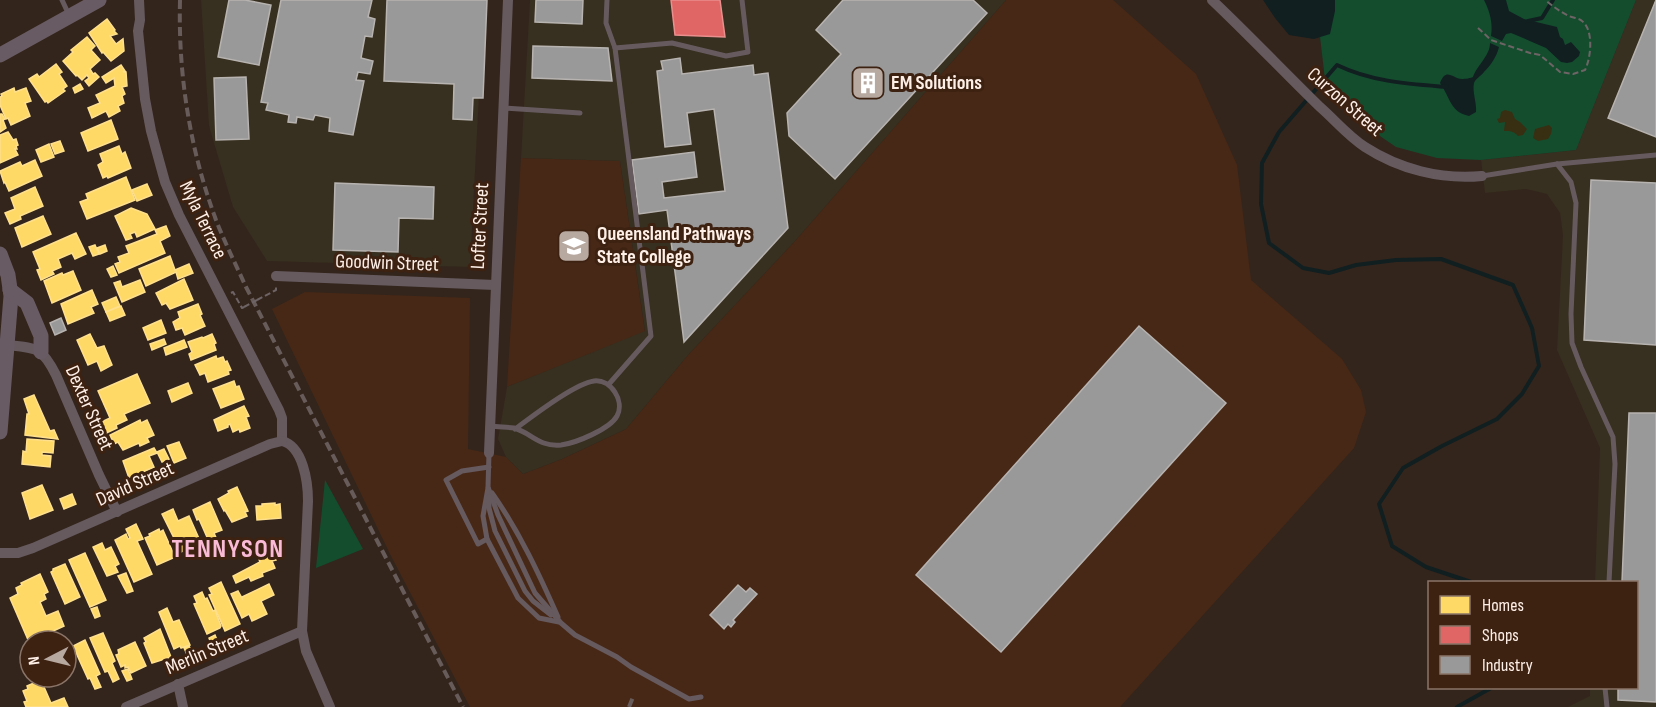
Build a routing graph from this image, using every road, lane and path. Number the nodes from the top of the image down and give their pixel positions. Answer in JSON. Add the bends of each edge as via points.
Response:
{"nodes":[{"id":1,"x":62,"y":0,"type":"edge"},
{"id":2,"x":99,"y":0,"type":"edge"},
{"id":3,"x":139,"y":0,"type":"edge"},
{"id":4,"x":508,"y":0,"type":"edge"},
{"id":5,"x":607,"y":0,"type":"edge"},
{"id":6,"x":742,"y":0,"type":"edge"},
{"id":7,"x":1212,"y":0,"type":"edge"},
{"id":8,"x":1545,"y":0,"type":"edge"},
{"id":9,"x":69,"y":16,"type":"junction"},
{"id":10,"x":1478,"y":28,"type":"dead end"},
{"id":11,"x":615,"y":48,"type":"junction"},
{"id":12,"x":0,"y":55,"type":"edge"},
{"id":13,"x":503,"y":108,"type":"junction"},
{"id":14,"x":580,"y":113,"type":"dead end"},
{"id":15,"x":1656,"y":155,"type":"edge"},
{"id":16,"x":1557,"y":164,"type":"junction"},
{"id":17,"x":1482,"y":176,"type":"joint"},
{"id":18,"x":0,"y":254,"type":"edge"},
{"id":19,"x":276,"y":276,"type":"dead end"},
{"id":20,"x":495,"y":285,"type":"junction"},
{"id":21,"x":10,"y":290,"type":"junction"},
{"id":22,"x":276,"y":290,"type":"dead end"},
{"id":23,"x":233,"y":292,"type":"dead end"},
{"id":24,"x":7,"y":345,"type":"junction"},
{"id":25,"x":41,"y":352,"type":"junction"},
{"id":26,"x":609,"y":384,"type":"junction"},
{"id":27,"x":489,"y":426,"type":"junction"},
{"id":28,"x":515,"y":429,"type":"junction"},
{"id":29,"x":0,"y":432,"type":"edge"},
{"id":30,"x":282,"y":441,"type":"junction"},
{"id":31,"x":489,"y":453,"type":"joint"},
{"id":32,"x":489,"y":467,"type":"junction"},
{"id":33,"x":488,"y":487,"type":"junction"},
{"id":34,"x":117,"y":512,"type":"junction"},
{"id":35,"x":488,"y":539,"type":"junction"},
{"id":36,"x":0,"y":553,"type":"edge"},
{"id":37,"x":1609,"y":581,"type":"edge"},
{"id":38,"x":561,"y":623,"type":"junction"},
{"id":39,"x":302,"y":632,"type":"junction"},
{"id":40,"x":178,"y":684,"type":"junction"},
{"id":41,"x":1605,"y":689,"type":"edge"},
{"id":42,"x":701,"y":697,"type":"dead end"},
{"id":43,"x":126,"y":707,"type":"edge"},
{"id":44,"x":183,"y":707,"type":"edge"},
{"id":45,"x":330,"y":707,"type":"edge"},
{"id":46,"x":1607,"y":707,"type":"edge"}],
"edges":[{"from":1,"to":9,"type":"lane"},
{"from":2,"to":9,"type":"main road"},
{"from":3,"to":30,"type":"street","name":"Myla Terrace","via":[[138,31],[146,99],[165,183],[279,410]]},
{"from":4,"to":13,"type":"street","name":"Lofter Street"},
{"from":5,"to":11,"type":"lane","via":[[606,23]]},
{"from":6,"to":11,"type":"lane","via":[[748,52],[726,56],[672,43]]},
{"from":7,"to":17,"type":"street","name":"Curzon Street","via":[[1363,146],[1393,163],[1431,174]]},
{"from":8,"to":10,"type":"path","via":[[1582,21],[1588,29],[1589,61],[1585,70],[1573,74],[1560,72],[1540,55],[1491,40]]},
{"from":9,"to":12,"type":"main road"},
{"from":11,"to":26,"type":"lane","via":[[651,336]]},
{"from":13,"to":14,"type":"lane"},
{"from":13,"to":20,"type":"street","name":"Lofter Street"},
{"from":15,"to":16,"type":"lane"},
{"from":16,"to":17,"type":"lane"},
{"from":16,"to":37,"type":"lane","via":[[1571,182],[1576,203],[1572,344],[1613,437]]},
{"from":18,"to":21,"type":"main road"},
{"from":19,"to":20,"type":"street","name":"Goodwin Street"},
{"from":20,"to":27,"type":"street","name":"Lofter Street"},
{"from":21,"to":24,"type":"main road"},
{"from":21,"to":25,"type":"main road","via":[[27,303],[41,336]]},
{"from":22,"to":23,"type":"path","bridge":true,"via":[[242,308]]},
{"from":24,"to":25,"type":"street","name":"Dexter Street"},
{"from":24,"to":29,"type":"main road"},
{"from":25,"to":34,"type":"street","name":"Dexter Street","via":[[56,375]]},
{"from":26,"to":28,"type":"lane","via":[[596,381],[578,386]]},
{"from":26,"to":28,"type":"lane","via":[[620,405],[618,414],[604,428],[572,444],[543,444]]},
{"from":27,"to":28,"type":"lane"},
{"from":27,"to":31,"type":"street","name":"Lofter Street"},
{"from":30,"to":34,"type":"street","name":"David Street"},
{"from":30,"to":39,"type":"street","via":[[297,452],[308,492]]},
{"from":31,"to":32,"type":"lane"},
{"from":32,"to":33,"type":"lane"},
{"from":32,"to":35,"type":"lane","via":[[462,471],[446,480],[478,544]]},
{"from":33,"to":35,"type":"lane","via":[[483,516]]},
{"from":33,"to":38,"type":"lane","via":[[509,516]]},
{"from":33,"to":38,"type":"lane","via":[[535,593]]},
{"from":33,"to":38,"type":"lane","via":[[495,531],[525,591]]},
{"from":34,"to":36,"type":"street","name":"David Street","via":[[23,552]]},
{"from":35,"to":38,"type":"lane","via":[[518,598],[539,618]]},
{"from":38,"to":42,"type":"lane","via":[[575,635],[689,699]]},
{"from":39,"to":40,"type":"street","name":"Merlin Street"},
{"from":39,"to":45,"type":"street"},
{"from":40,"to":43,"type":"street","name":"Merlin Street"},
{"from":40,"to":44,"type":"street"},
{"from":41,"to":46,"type":"lane"}]}
